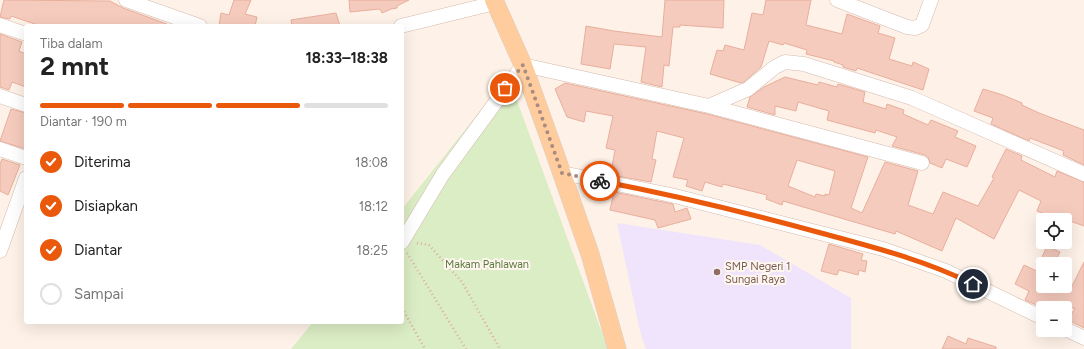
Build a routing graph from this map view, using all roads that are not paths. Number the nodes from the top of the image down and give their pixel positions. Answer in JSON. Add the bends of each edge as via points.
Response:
{"nodes":[{"id":1,"x":126,"y":0,"type":"edge"},
{"id":2,"x":837,"y":0,"type":"edge"},
{"id":3,"x":930,"y":0,"type":"edge"},
{"id":4,"x":494,"y":2,"type":"edge"},
{"id":5,"x":194,"y":24,"type":"edge"},
{"id":6,"x":0,"y":25,"type":"edge"},
{"id":7,"x":404,"y":25,"type":"edge"},
{"id":8,"x":24,"y":33,"type":"edge"},
{"id":9,"x":523,"y":65,"type":"junction"},
{"id":10,"x":0,"y":96,"type":"edge"},
{"id":11,"x":24,"y":104,"type":"edge"},
{"id":12,"x":709,"y":106,"type":"junction"},
{"id":13,"x":0,"y":149,"type":"edge"},
{"id":14,"x":24,"y":157,"type":"edge"},
{"id":15,"x":922,"y":163,"type":"dead end"},
{"id":16,"x":562,"y":173,"type":"junction"},
{"id":17,"x":1084,"y":174,"type":"edge"},
{"id":18,"x":24,"y":183,"type":"edge"},
{"id":19,"x":404,"y":243,"type":"edge"},
{"id":20,"x":1,"y":245,"type":"edge"},
{"id":21,"x":1036,"y":315,"type":"edge"},
{"id":22,"x":1072,"y":332,"type":"edge"},
{"id":23,"x":1084,"y":338,"type":"edge"},
{"id":24,"x":618,"y":349,"type":"edge"}],
"edges":[{"from":1,"to":5,"type":"street"},
{"from":2,"to":3,"type":"street","via":[[915,28],[922,25]]},
{"from":4,"to":7,"type":"street"},
{"from":4,"to":9,"type":"main road"},
{"from":6,"to":8,"type":"street"},
{"from":9,"to":12,"type":"street"},
{"from":9,"to":16,"type":"main road"},
{"from":9,"to":19,"type":"street","via":[[442,174]]},
{"from":10,"to":11,"type":"street"},
{"from":12,"to":15,"type":"street"},
{"from":12,"to":17,"type":"street","via":[[748,89],[785,62],[804,64],[912,98]]},
{"from":13,"to":14,"type":"street"},
{"from":16,"to":21,"type":"street","via":[[671,195],[882,249],[946,271]]},
{"from":16,"to":24,"type":"main road","via":[[590,254]]},
{"from":18,"to":20,"type":"street"},
{"from":22,"to":23,"type":"street"}]}
